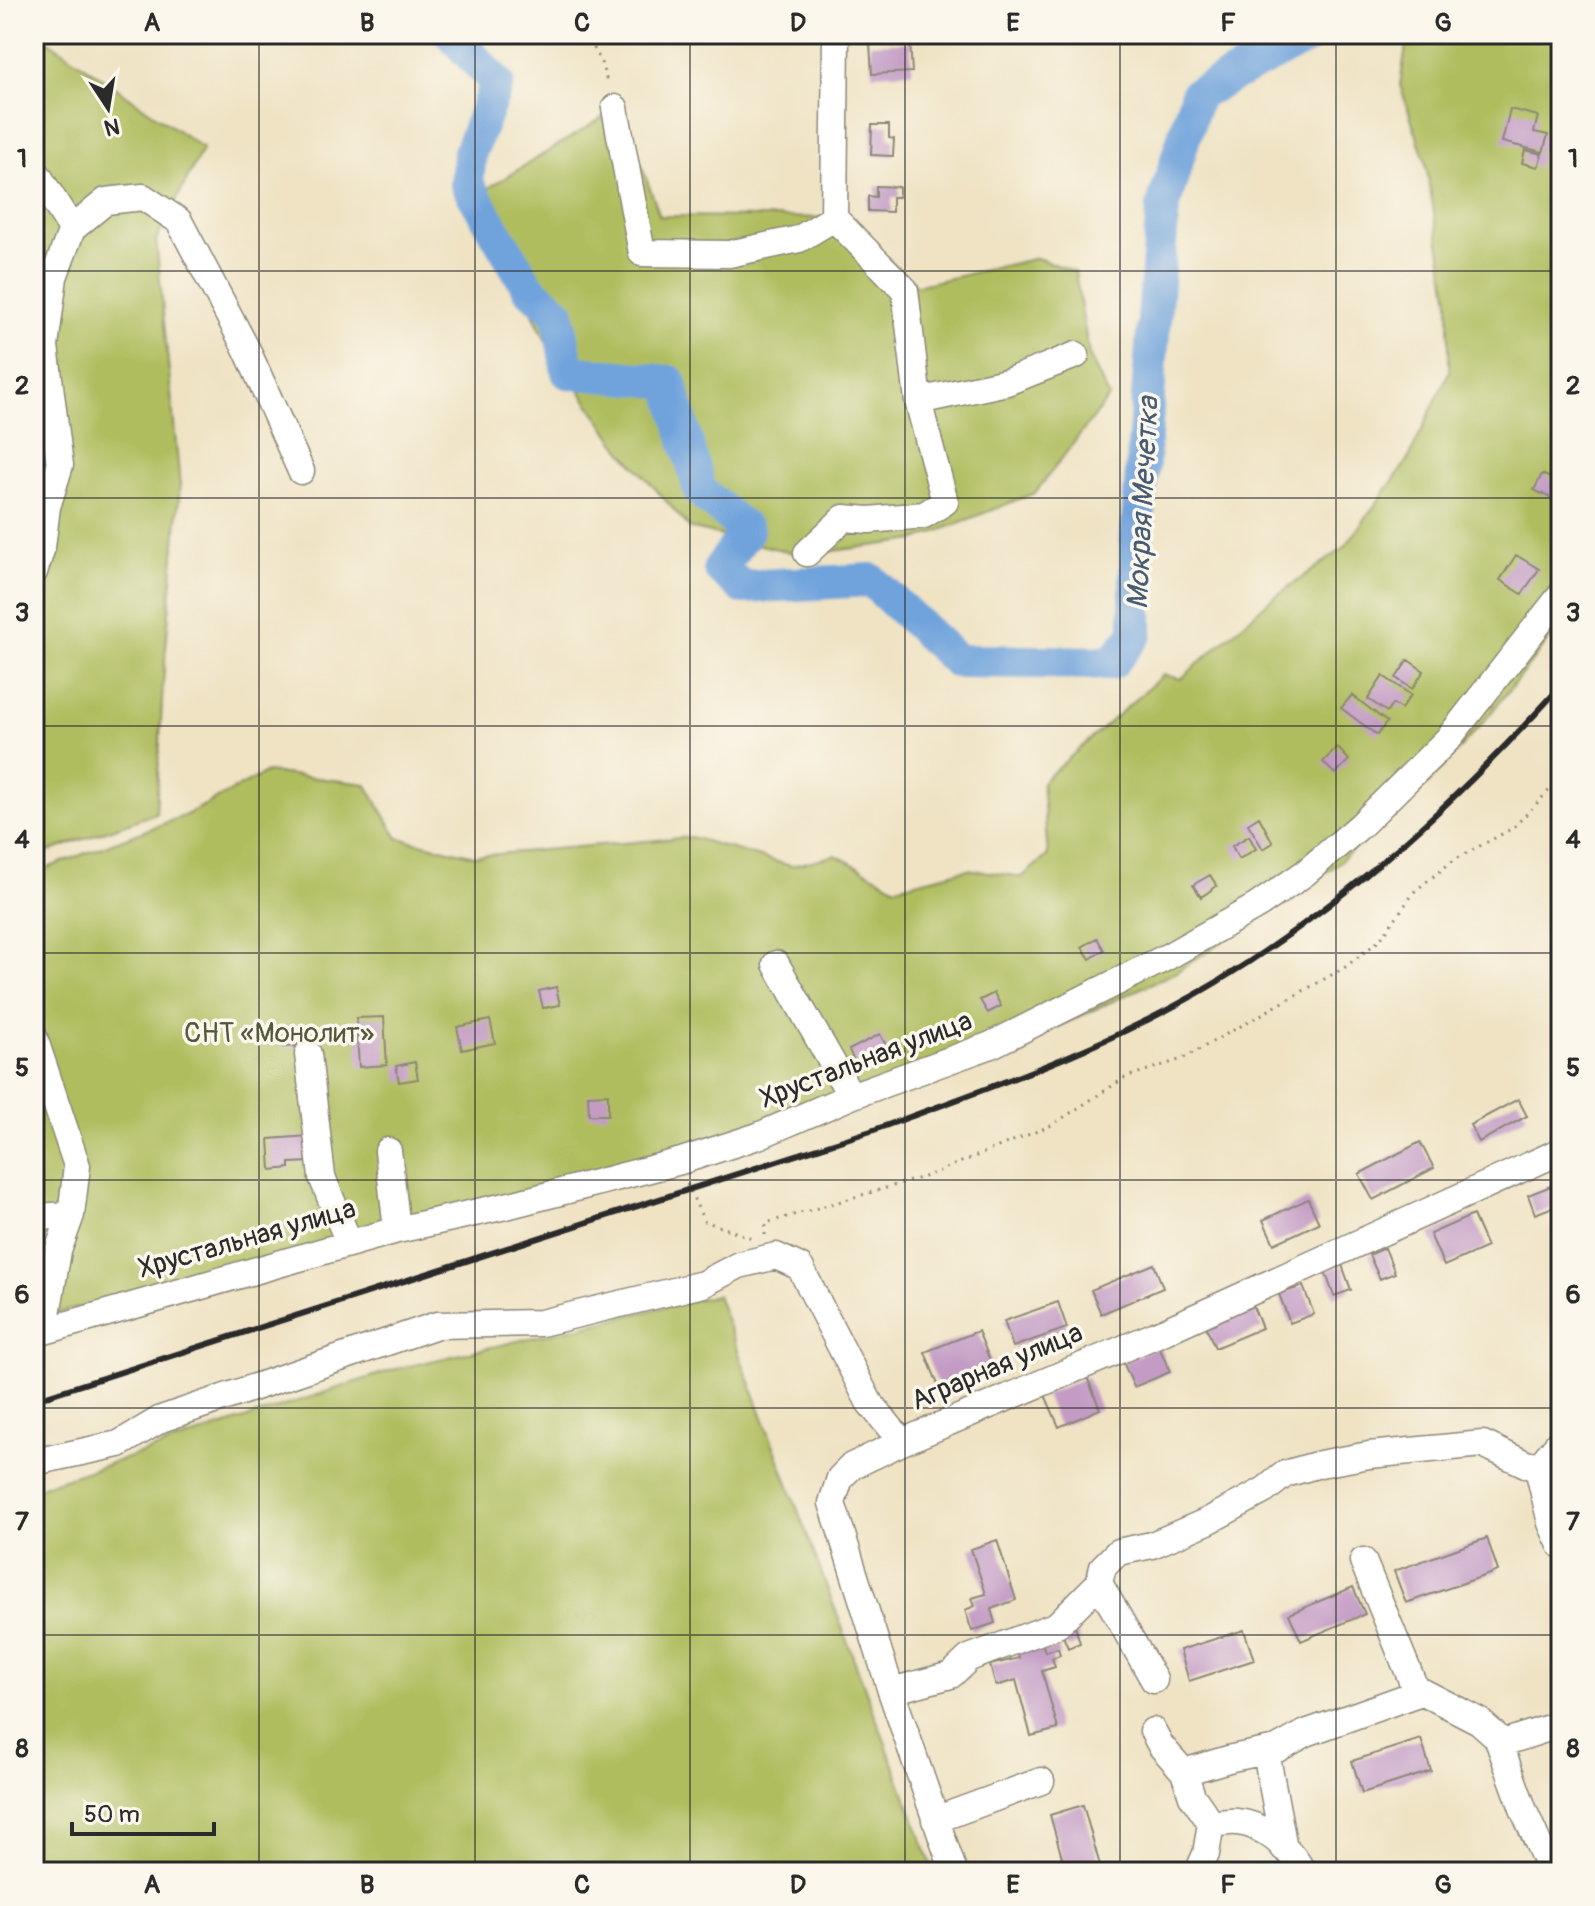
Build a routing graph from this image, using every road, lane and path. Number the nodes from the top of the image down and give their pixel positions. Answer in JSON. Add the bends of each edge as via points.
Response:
{"nodes":[{"id":1,"x":586,"y":34,"type":"edge"},
{"id":2,"x":836,"y":34,"type":"edge"},
{"id":3,"x":615,"y":108,"type":"joint"},
{"id":4,"x":34,"y":169,"type":"edge"},
{"id":5,"x":834,"y":218,"type":"junction"},
{"id":6,"x":72,"y":229,"type":"junction"},
{"id":7,"x":1076,"y":355,"type":"dead end"},
{"id":8,"x":918,"y":401,"type":"junction"},
{"id":9,"x":301,"y":471,"type":"dead end"},
{"id":10,"x":41,"y":498,"type":"edge"},
{"id":11,"x":807,"y":553,"type":"dead end"},
{"id":12,"x":34,"y":572,"type":"edge"},
{"id":13,"x":1561,"y":595,"type":"edge"},
{"id":14,"x":1561,"y":778,"type":"edge"},
{"id":15,"x":776,"y":964,"type":"dead end"},
{"id":16,"x":34,"y":1037,"type":"edge"},
{"id":17,"x":308,"y":1054,"type":"dead end"},
{"id":18,"x":851,"y":1096,"type":"junction"},
{"id":19,"x":388,"y":1151,"type":"dead end"},
{"id":20,"x":1561,"y":1151,"type":"edge"},
{"id":21,"x":681,"y":1161,"type":"junction"},
{"id":22,"x":71,"y":1215,"type":"junction"},
{"id":23,"x":34,"y":1217,"type":"edge"},
{"id":24,"x":397,"y":1230,"type":"junction"},
{"id":25,"x":349,"y":1243,"type":"junction"},
{"id":26,"x":763,"y":1259,"type":"junction"},
{"id":27,"x":43,"y":1331,"type":"edge"},
{"id":28,"x":1561,"y":1440,"type":"edge"},
{"id":29,"x":902,"y":1442,"type":"junction"},
{"id":30,"x":34,"y":1462,"type":"edge"},
{"id":31,"x":1537,"y":1464,"type":"junction"},
{"id":32,"x":1561,"y":1545,"type":"edge"},
{"id":33,"x":1363,"y":1561,"type":"dead end"},
{"id":34,"x":1099,"y":1583,"type":"junction"},
{"id":35,"x":1154,"y":1680,"type":"dead end"},
{"id":36,"x":891,"y":1691,"type":"junction"},
{"id":37,"x":1421,"y":1692,"type":"junction"},
{"id":38,"x":1561,"y":1724,"type":"edge"},
{"id":39,"x":1153,"y":1731,"type":"dead end"},
{"id":40,"x":1500,"y":1744,"type":"junction"},
{"id":41,"x":1266,"y":1752,"type":"junction"},
{"id":42,"x":1184,"y":1772,"type":"junction"},
{"id":43,"x":1041,"y":1781,"type":"dead end"},
{"id":44,"x":935,"y":1820,"type":"junction"},
{"id":45,"x":1211,"y":1823,"type":"junction"},
{"id":46,"x":1284,"y":1848,"type":"junction"},
{"id":47,"x":954,"y":1872,"type":"edge"},
{"id":48,"x":1198,"y":1872,"type":"edge"},
{"id":49,"x":1303,"y":1872,"type":"edge"},
{"id":50,"x":1551,"y":1872,"type":"edge"}],
"edges":[{"from":1,"to":3,"type":"path"},
{"from":2,"to":5,"type":"street"},
{"from":3,"to":5,"type":"street","via":[[642,253],[729,254],[799,239]]},
{"from":4,"to":6,"type":"street"},
{"from":5,"to":8,"type":"street","via":[[905,290]]},
{"from":6,"to":9,"type":"street","via":[[106,201],[143,197],[179,221],[247,350]]},
{"from":6,"to":10,"type":"street","via":[[54,277],[45,346],[60,465]]},
{"from":7,"to":8,"type":"street","via":[[1007,382]]},
{"from":8,"to":11,"type":"street","via":[[945,502],[924,515],[844,518]]},
{"from":10,"to":12,"type":"street","via":[[42,547]]},
{"from":13,"to":18,"type":"street","name":"Хрустальная улица","via":[[1448,739],[1305,873],[1167,957],[991,1045]]},
{"from":14,"to":26,"type":"path","via":[[1513,828],[1454,860],[1415,891],[1380,940],[1344,968],[1182,1059],[1126,1077],[1052,1125],[927,1176],[766,1223]]},
{"from":15,"to":18,"type":"street"},
{"from":16,"to":22,"type":"street","via":[[77,1166]]},
{"from":17,"to":25,"type":"street","via":[[322,1177]]},
{"from":18,"to":21,"type":"street","name":"Хрустальная улица","via":[[758,1136]]},
{"from":19,"to":24,"type":"street"},
{"from":20,"to":29,"type":"street","name":"Аграрная улица","via":[[1165,1331]]},
{"from":21,"to":24,"type":"street","name":"Хрустальная улица"},
{"from":21,"to":26,"type":"path","via":[[704,1221],[754,1239]]},
{"from":22,"to":23,"type":"street"},
{"from":22,"to":27,"type":"street","via":[[58,1251]]},
{"from":24,"to":25,"type":"street","name":"Хрустальная улица"},
{"from":25,"to":27,"type":"street","name":"Хрустальная улица"},
{"from":26,"to":29,"type":"street","via":[[776,1256],[800,1267],[869,1402]]},
{"from":26,"to":30,"type":"street","via":[[703,1284],[541,1323],[437,1325],[161,1419],[119,1444]]},
{"from":28,"to":31,"type":"street"},
{"from":29,"to":36,"type":"street","name":"Аграрная улица","via":[[852,1466],[840,1478],[832,1503]]},
{"from":31,"to":32,"type":"street"},
{"from":31,"to":34,"type":"street","via":[[1530,1466],[1483,1444],[1320,1464],[1285,1474],[1208,1521],[1152,1545],[1118,1552],[1103,1567]]},
{"from":33,"to":37,"type":"street"},
{"from":34,"to":35,"type":"street"},
{"from":34,"to":36,"type":"street","via":[[1057,1625],[969,1658],[951,1675]]},
{"from":36,"to":44,"type":"street","name":"Аграрная улица"},
{"from":37,"to":40,"type":"street","via":[[1479,1721]]},
{"from":37,"to":41,"type":"street"},
{"from":38,"to":40,"type":"street"},
{"from":39,"to":42,"type":"street"},
{"from":40,"to":50,"type":"street"},
{"from":41,"to":42,"type":"street"},
{"from":41,"to":46,"type":"street"},
{"from":42,"to":45,"type":"street","via":[[1192,1796]]},
{"from":43,"to":44,"type":"street"},
{"from":44,"to":47,"type":"street","name":"Аграрная улица"},
{"from":45,"to":46,"type":"street","via":[[1254,1826]]},
{"from":45,"to":48,"type":"street"},
{"from":46,"to":49,"type":"street"}]}
